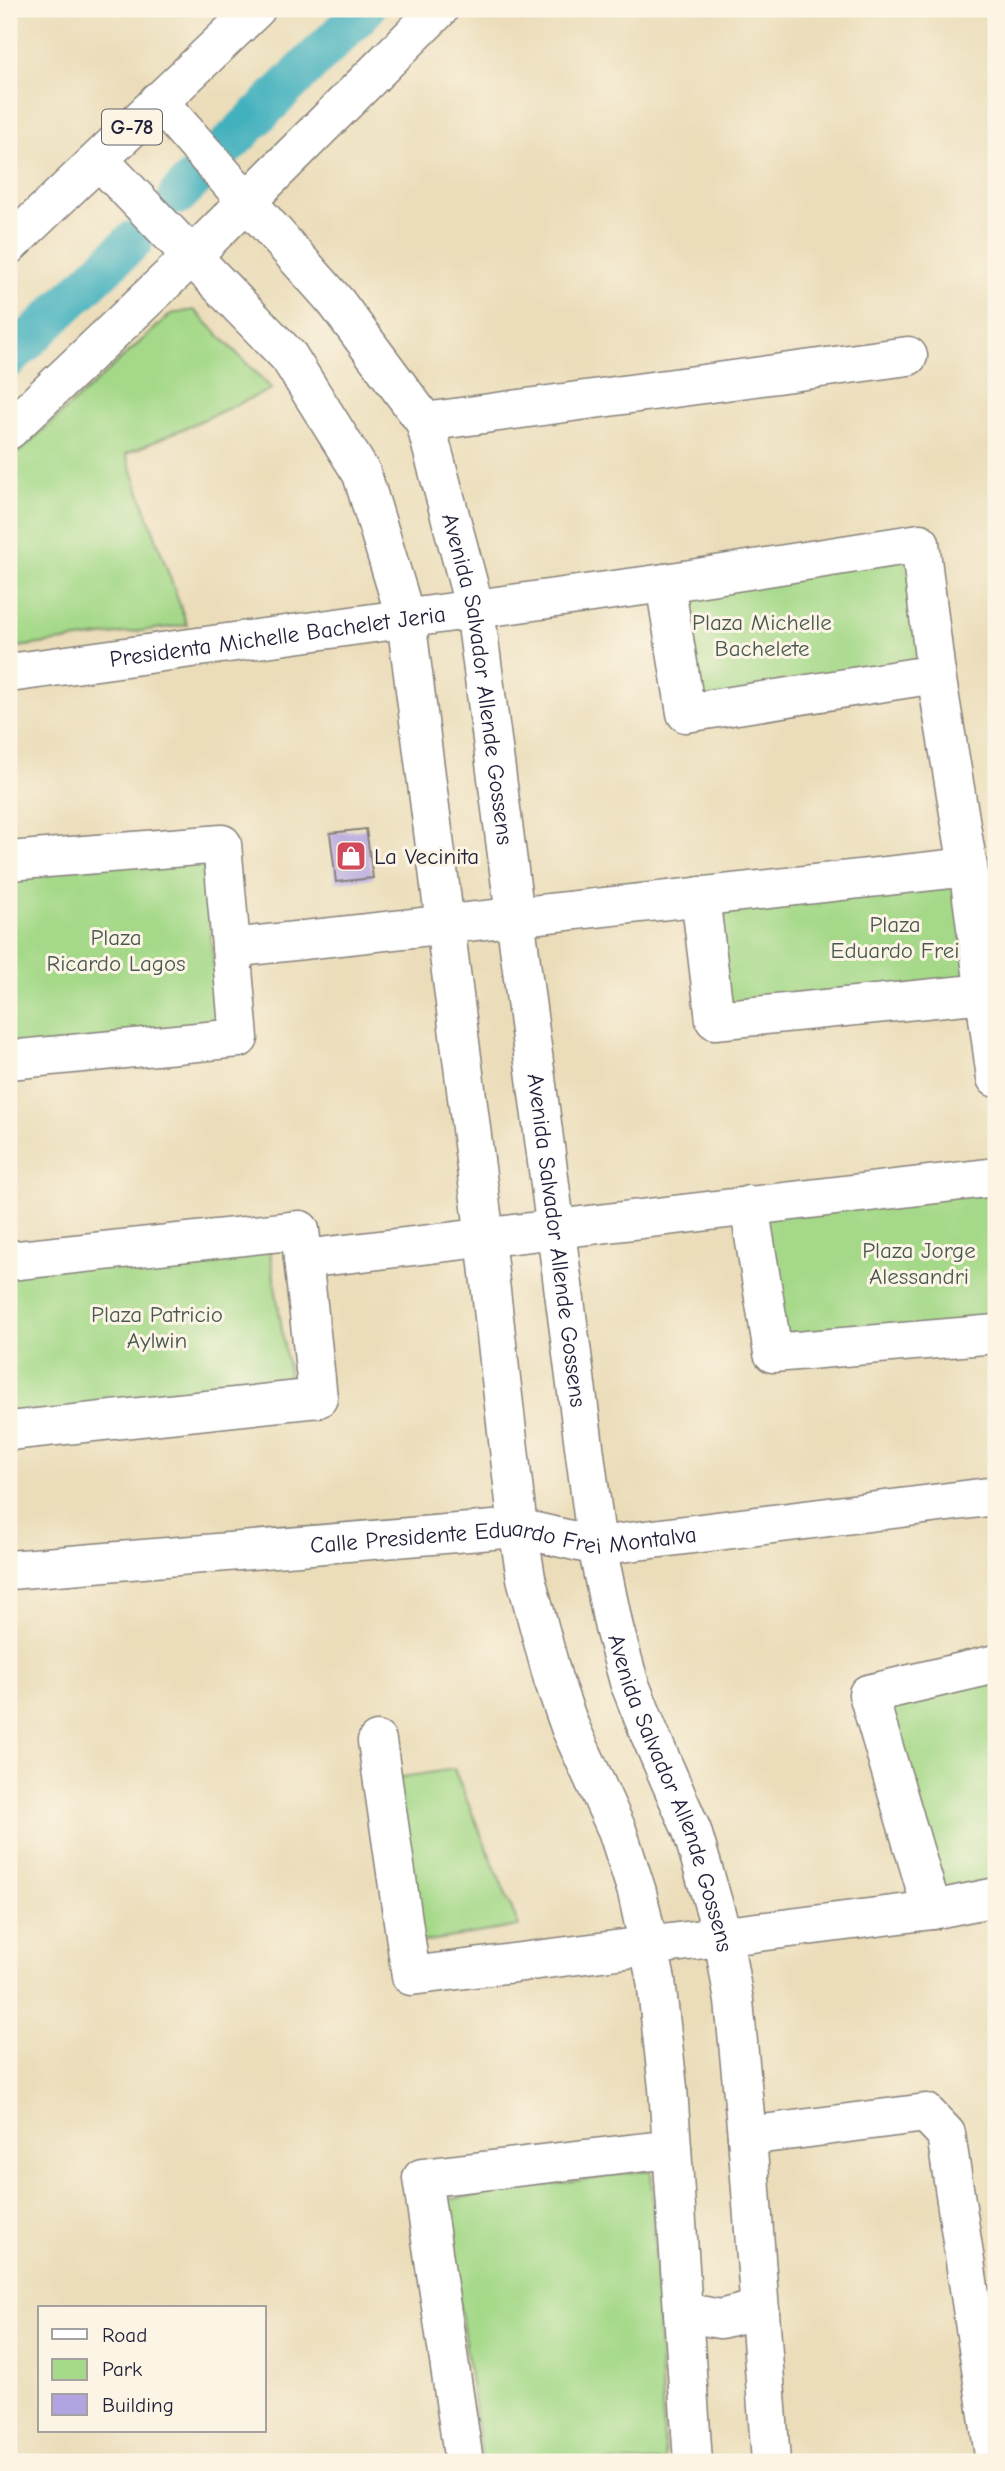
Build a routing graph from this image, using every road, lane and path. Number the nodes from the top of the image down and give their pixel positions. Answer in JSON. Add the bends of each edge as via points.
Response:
{"nodes":[{"id":1,"x":256,"y":9,"type":"edge"},
{"id":2,"x":439,"y":9,"type":"edge"},
{"id":3,"x":158,"y":101,"type":"junction"},
{"id":4,"x":99,"y":160,"type":"junction"},
{"id":5,"x":247,"y":201,"type":"junction"},
{"id":6,"x":9,"y":245,"type":"edge"},
{"id":7,"x":193,"y":255,"type":"junction"},
{"id":8,"x":908,"y":356,"type":"dead end"},
{"id":9,"x":425,"y":422,"type":"junction"},
{"id":10,"x":9,"y":430,"type":"edge"},
{"id":11,"x":665,"y":583,"type":"junction"},
{"id":12,"x":475,"y":609,"type":"junction"},
{"id":13,"x":406,"y":619,"type":"junction"},
{"id":14,"x":9,"y":673,"type":"edge"},
{"id":15,"x":936,"y":674,"type":"junction"},
{"id":16,"x":9,"y":860,"type":"edge"},
{"id":17,"x":968,"y":867,"type":"junction"},
{"id":18,"x":700,"y":896,"type":"junction"},
{"id":19,"x":514,"y":916,"type":"junction"},
{"id":20,"x":446,"y":924,"type":"junction"},
{"id":21,"x":231,"y":948,"type":"junction"},
{"id":22,"x":985,"y":993,"type":"junction"},
{"id":23,"x":9,"y":1060,"type":"edge"},
{"id":24,"x":996,"y":1078,"type":"edge"},
{"id":25,"x":996,"y":1177,"type":"edge"},
{"id":26,"x":749,"y":1205,"type":"junction"},
{"id":27,"x":556,"y":1229,"type":"junction"},
{"id":28,"x":485,"y":1238,"type":"junction"},
{"id":29,"x":303,"y":1259,"type":"junction"},
{"id":30,"x":9,"y":1261,"type":"edge"},
{"id":31,"x":996,"y":1334,"type":"edge"},
{"id":32,"x":9,"y":1431,"type":"edge"},
{"id":33,"x":996,"y":1496,"type":"edge"},
{"id":34,"x":518,"y":1528,"type":"junction"},
{"id":35,"x":597,"y":1546,"type":"junction"},
{"id":36,"x":9,"y":1570,"type":"edge"},
{"id":37,"x":996,"y":1664,"type":"edge"},
{"id":38,"x":377,"y":1741,"type":"dead end"},
{"id":39,"x":996,"y":1897,"type":"edge"},
{"id":40,"x":932,"y":1910,"type":"junction"},
{"id":41,"x":723,"y":1937,"type":"junction"},
{"id":42,"x":649,"y":1946,"type":"junction"},
{"id":43,"x":747,"y":2136,"type":"junction"},
{"id":44,"x":672,"y":2149,"type":"junction"},
{"id":45,"x":760,"y":2309,"type":"junction"},
{"id":46,"x":683,"y":2312,"type":"junction"},
{"id":47,"x":464,"y":2462,"type":"edge"},
{"id":48,"x":693,"y":2462,"type":"edge"},
{"id":49,"x":771,"y":2462,"type":"edge"},
{"id":50,"x":995,"y":2462,"type":"edge"}],
"edges":[{"from":1,"to":3,"type":"street","number":"G-78"},
{"from":2,"to":5,"type":"street"},
{"from":3,"to":4,"type":"street","number":"G-78"},
{"from":3,"to":5,"type":"street","name":"Avenida Salvador Allende Gossens"},
{"from":4,"to":6,"type":"street","number":"G-78"},
{"from":4,"to":7,"type":"street"},
{"from":5,"to":7,"type":"street"},
{"from":5,"to":9,"type":"street","name":"Avenida Salvador Allende Gossens","via":[[336,302]]},
{"from":7,"to":10,"type":"street"},
{"from":7,"to":13,"type":"street","via":[[289,357],[362,474]]},
{"from":8,"to":9,"type":"street"},
{"from":9,"to":12,"type":"street","name":"Avenida Salvador Allende Gossens"},
{"from":11,"to":12,"type":"street","name":"Presidenta Michelle Bachelet Jeria"},
{"from":11,"to":15,"type":"street","via":[[686,713]]},
{"from":11,"to":15,"type":"street","name":"Presidenta Michelle Bachelet Jeria","via":[[920,543]]},
{"from":12,"to":13,"type":"street","name":"Presidenta Michelle Bachelet Jeria"},
{"from":12,"to":19,"type":"street","name":"Avenida Salvador Allende Gossens"},
{"from":13,"to":14,"type":"street","name":"Presidenta Michelle Bachelet Jeria"},
{"from":13,"to":20,"type":"street"},
{"from":15,"to":17,"type":"street"},
{"from":16,"to":21,"type":"street","via":[[222,844]]},
{"from":17,"to":18,"type":"street"},
{"from":17,"to":22,"type":"street"},
{"from":18,"to":19,"type":"street"},
{"from":18,"to":22,"type":"street","via":[[715,1020]]},
{"from":19,"to":20,"type":"street"},
{"from":19,"to":27,"type":"street","name":"Avenida Salvador Allende Gossens"},
{"from":20,"to":21,"type":"street"},
{"from":20,"to":28,"type":"street"},
{"from":21,"to":23,"type":"street","via":[[239,1038]]},
{"from":22,"to":24,"type":"street"},
{"from":25,"to":26,"type":"street"},
{"from":26,"to":27,"type":"street"},
{"from":26,"to":31,"type":"street","via":[[773,1353]]},
{"from":27,"to":28,"type":"street"},
{"from":27,"to":35,"type":"street","name":"Avenida Salvador Allende Gossens"},
{"from":28,"to":29,"type":"street"},
{"from":28,"to":34,"type":"street"},
{"from":29,"to":30,"type":"street","via":[[300,1230]]},
{"from":29,"to":32,"type":"street","via":[[318,1398]]},
{"from":33,"to":35,"type":"street","name":"Calle Presidente Eduardo Frei Montalva"},
{"from":34,"to":35,"type":"street","name":"Calle Presidente Eduardo Frei Montalva"},
{"from":34,"to":36,"type":"street","name":"Calle Presidente Eduardo Frei Montalva"},
{"from":34,"to":42,"type":"street","via":[[538,1630],[553,1679],[617,1830]]},
{"from":35,"to":41,"type":"street","name":"Avenida Salvador Allende Gossens","via":[[629,1682],[692,1831]]},
{"from":37,"to":40,"type":"street","via":[[869,1694]]},
{"from":38,"to":42,"type":"street","via":[[411,1976]]},
{"from":39,"to":40,"type":"street"},
{"from":40,"to":41,"type":"street"},
{"from":41,"to":42,"type":"street"},
{"from":41,"to":43,"type":"street","name":"Avenida Salvador Allende Gossens"},
{"from":42,"to":44,"type":"street","via":[[658,1992]]},
{"from":43,"to":45,"type":"street","name":"Avenida Salvador Allende Gossens"},
{"from":43,"to":50,"type":"street","via":[[926,2113],[946,2134]]},
{"from":44,"to":46,"type":"street"},
{"from":44,"to":47,"type":"street","via":[[422,2178]]},
{"from":45,"to":46,"type":"street","via":[[720,2319]]},
{"from":45,"to":49,"type":"street","name":"Avenida Salvador Allende Gossens"},
{"from":46,"to":48,"type":"street"}]}
